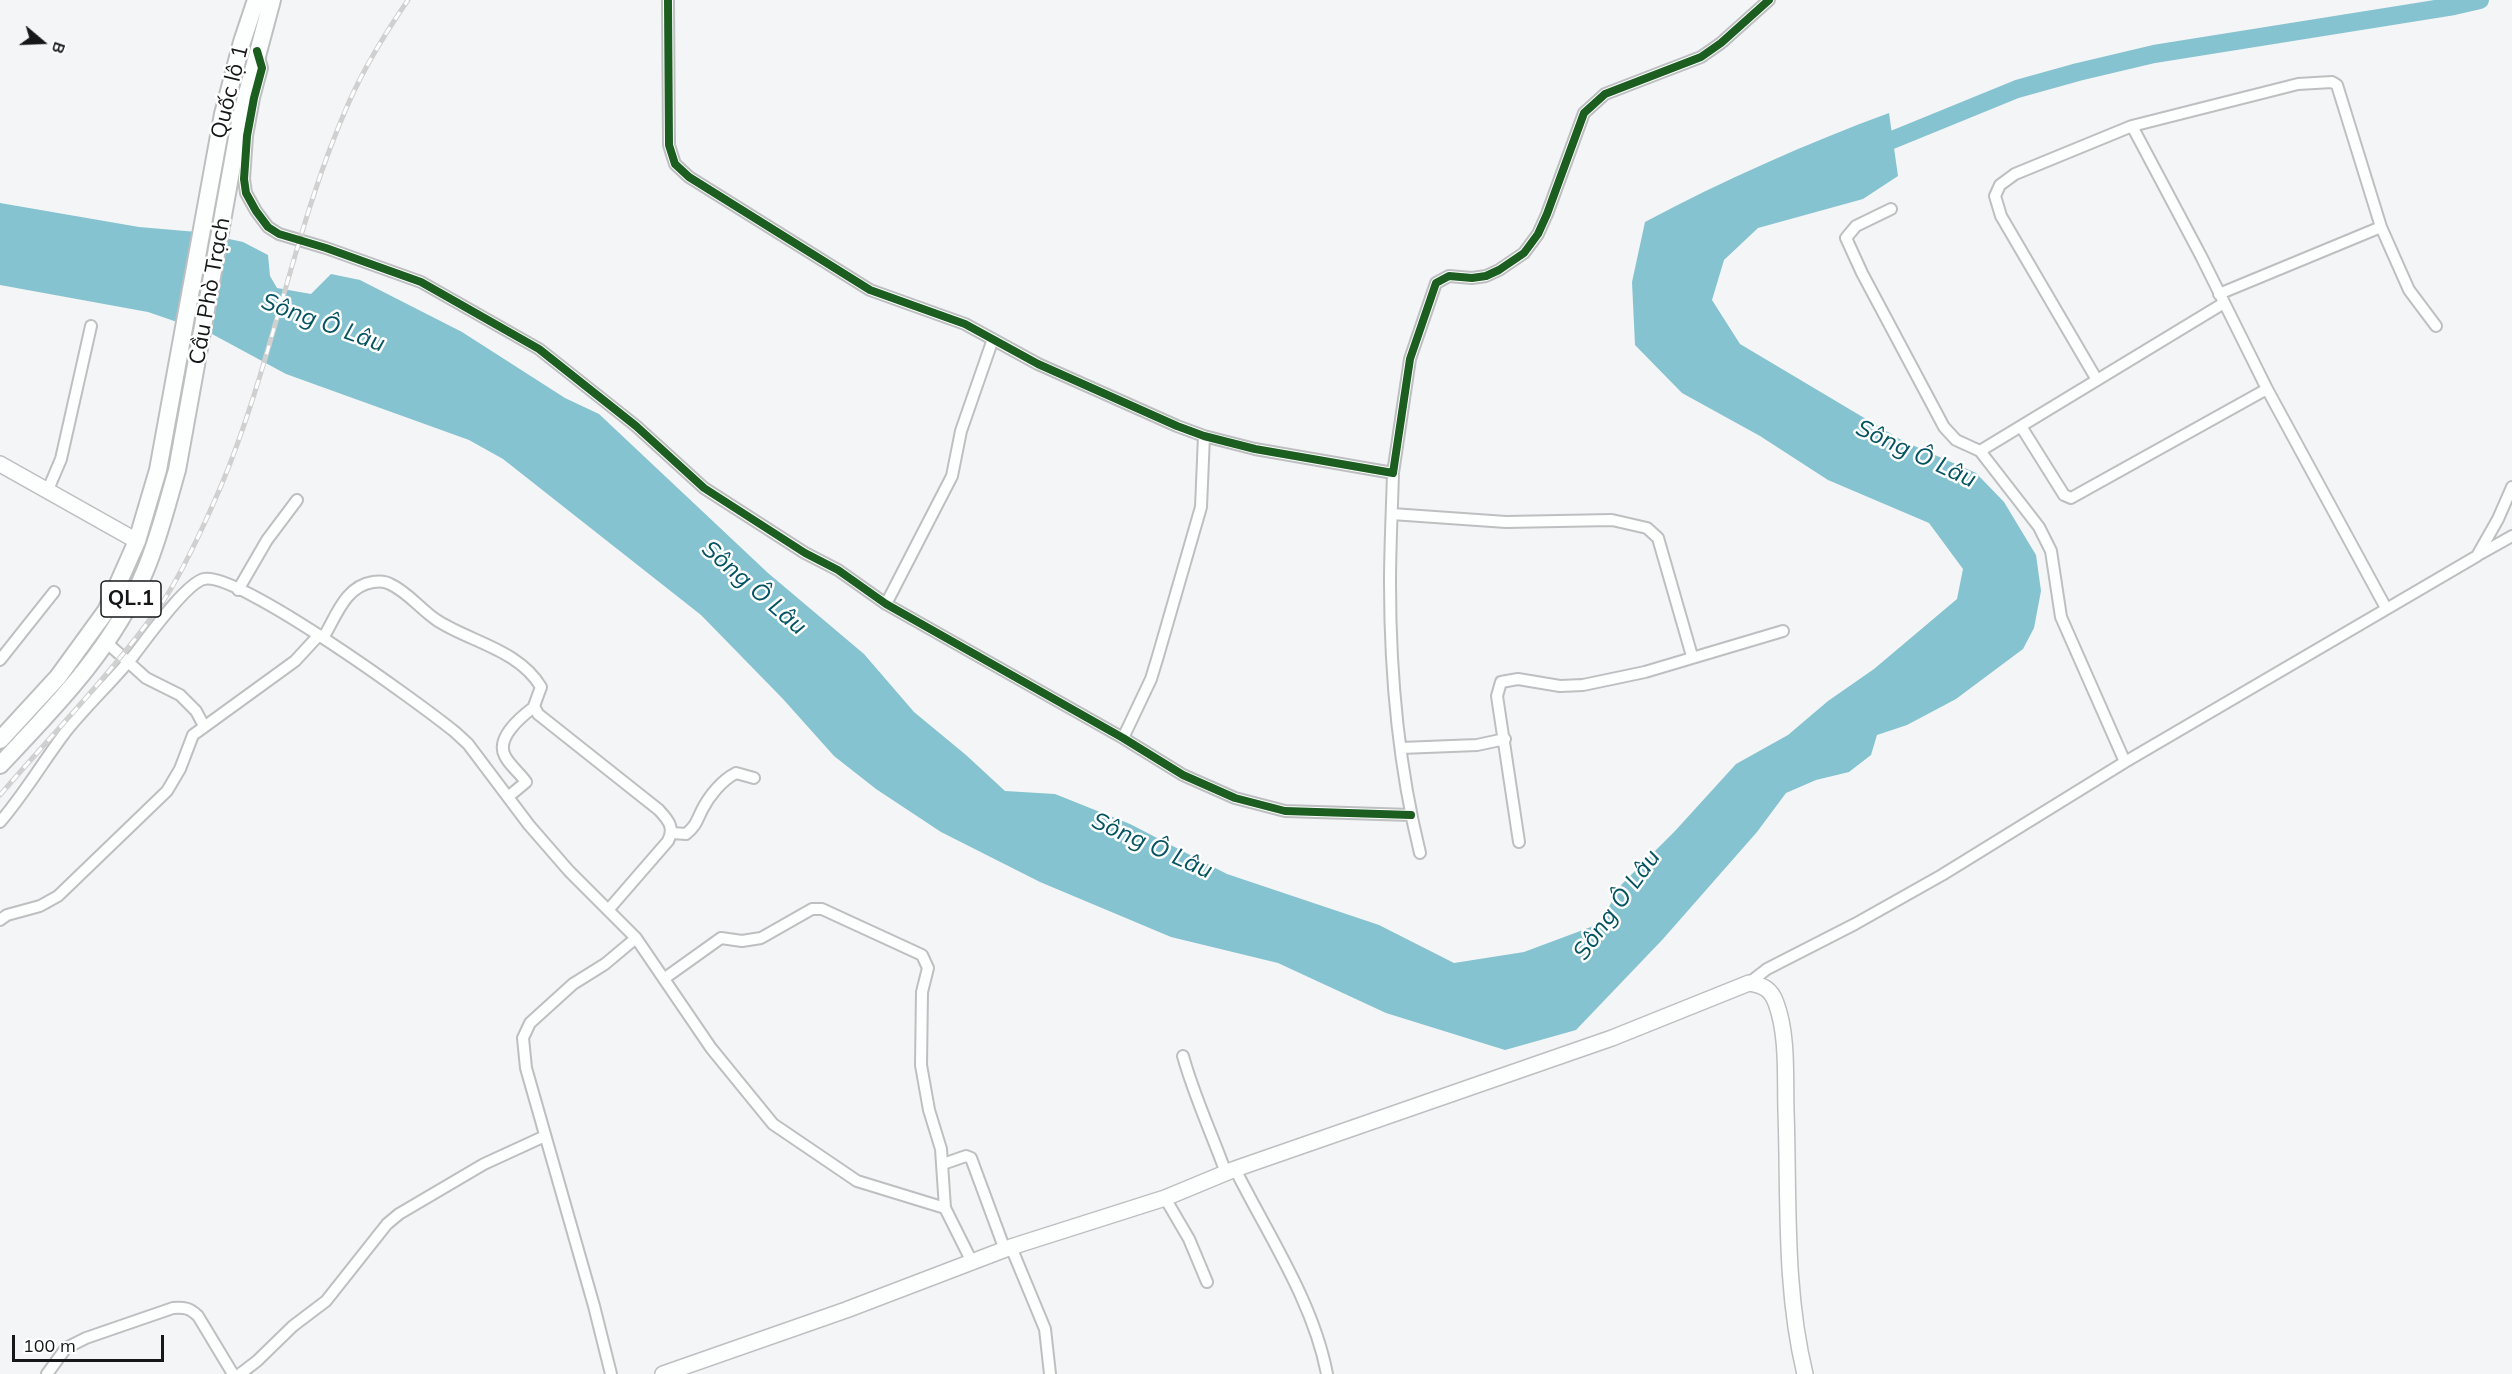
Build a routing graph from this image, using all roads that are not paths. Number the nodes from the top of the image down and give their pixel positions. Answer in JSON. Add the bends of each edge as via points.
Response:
{"nodes":[{"id":1,"x":256,"y":0,"type":"edge"},
{"id":2,"x":272,"y":0,"type":"edge"},
{"id":3,"x":668,"y":0,"type":"edge"},
{"id":4,"x":1765,"y":1,"type":"edge"},
{"id":5,"x":257,"y":51,"type":"junction"},
{"id":6,"x":2132,"y":126,"type":"junction"},
{"id":7,"x":209,"y":185,"type":"joint"},
{"id":8,"x":228,"y":187,"type":"joint"},
{"id":9,"x":1891,"y":209,"type":"dead end"},
{"id":10,"x":2382,"y":227,"type":"junction"},
{"id":11,"x":2222,"y":299,"type":"junction"},
{"id":12,"x":91,"y":326,"type":"dead end"},
{"id":13,"x":2436,"y":326,"type":"dead end"},
{"id":14,"x":993,"y":339,"type":"junction"},
{"id":15,"x":2097,"y":380,"type":"junction"},
{"id":16,"x":2267,"y":389,"type":"junction"},
{"id":17,"x":2022,"y":428,"type":"junction"},
{"id":18,"x":1204,"y":436,"type":"junction"},
{"id":19,"x":1980,"y":451,"type":"junction"},
{"id":20,"x":0,"y":464,"type":"edge"},
{"id":21,"x":1393,"y":473,"type":"junction"},
{"id":22,"x":2512,"y":487,"type":"edge"},
{"id":23,"x":47,"y":492,"type":"junction"},
{"id":24,"x":297,"y":500,"type":"dead end"},
{"id":25,"x":1392,"y":514,"type":"junction"},
{"id":26,"x":2512,"y":536,"type":"edge"},
{"id":27,"x":137,"y":541,"type":"junction"},
{"id":28,"x":2477,"y":556,"type":"junction"},
{"id":29,"x":238,"y":590,"type":"junction"},
{"id":30,"x":54,"y":592,"type":"dead end"},
{"id":31,"x":886,"y":604,"type":"junction"},
{"id":32,"x":2386,"y":608,"type":"junction"},
{"id":33,"x":1783,"y":631,"type":"dead end"},
{"id":34,"x":321,"y":636,"type":"junction"},
{"id":35,"x":106,"y":642,"type":"junction"},
{"id":36,"x":1692,"y":656,"type":"junction"},
{"id":37,"x":0,"y":660,"type":"edge"},
{"id":38,"x":128,"y":662,"type":"junction"},
{"id":39,"x":58,"y":677,"type":"junction"},
{"id":40,"x":71,"y":689,"type":"junction"},
{"id":41,"x":534,"y":707,"type":"junction"},
{"id":42,"x":204,"y":726,"type":"junction"},
{"id":43,"x":1123,"y":738,"type":"junction"},
{"id":44,"x":1505,"y":739,"type":"junction"},
{"id":45,"x":0,"y":740,"type":"edge"},
{"id":46,"x":1401,"y":748,"type":"junction"},
{"id":47,"x":2125,"y":762,"type":"junction"},
{"id":48,"x":0,"y":765,"type":"edge"},
{"id":49,"x":754,"y":778,"type":"dead end"},
{"id":50,"x":508,"y":797,"type":"junction"},
{"id":51,"x":1411,"y":815,"type":"junction"},
{"id":52,"x":0,"y":822,"type":"edge"},
{"id":53,"x":672,"y":833,"type":"junction"},
{"id":54,"x":1519,"y":842,"type":"dead end"},
{"id":55,"x":1420,"y":853,"type":"dead end"},
{"id":56,"x":609,"y":909,"type":"junction"},
{"id":57,"x":0,"y":920,"type":"edge"},
{"id":58,"x":636,"y":938,"type":"junction"},
{"id":59,"x":664,"y":978,"type":"junction"},
{"id":60,"x":1749,"y":983,"type":"junction"},
{"id":61,"x":1183,"y":1056,"type":"dead end"},
{"id":62,"x":545,"y":1136,"type":"junction"},
{"id":63,"x":943,"y":1164,"type":"junction"},
{"id":64,"x":1231,"y":1171,"type":"junction"},
{"id":65,"x":1165,"y":1198,"type":"junction"},
{"id":66,"x":945,"y":1208,"type":"junction"},
{"id":67,"x":1008,"y":1249,"type":"junction"},
{"id":68,"x":972,"y":1262,"type":"junction"},
{"id":69,"x":1207,"y":1282,"type":"dead end"},
{"id":70,"x":1324,"y":1359,"type":"junction"},
{"id":71,"x":47,"y":1374,"type":"edge"},
{"id":72,"x":233,"y":1374,"type":"edge"},
{"id":73,"x":240,"y":1374,"type":"edge"},
{"id":74,"x":611,"y":1374,"type":"edge"},
{"id":75,"x":663,"y":1374,"type":"edge"},
{"id":76,"x":1050,"y":1374,"type":"edge"},
{"id":77,"x":1320,"y":1374,"type":"edge"},
{"id":78,"x":1327,"y":1374,"type":"edge"},
{"id":79,"x":1804,"y":1374,"type":"edge"}],
"edges":[{"from":1,"to":7,"type":"highway","name":"Quốc lộ 1","number":"QL.1","via":[[223,114]]},
{"from":2,"to":5,"type":"highway","name":"Quốc lộ 1","number":"QL.1"},
{"from":3,"to":14,"type":"street","via":[[668,132],[671,156],[681,171],[870,290],[951,318]]},
{"from":4,"to":21,"type":"street","via":[[1701,57],[1614,91],[1592,104],[1580,122],[1547,214],[1524,253],[1492,273],[1472,278],[1449,276],[1436,282],[1410,359]]},
{"from":5,"to":8,"type":"highway","name":"Quốc lộ 1","number":"QL.1"},
{"from":5,"to":31,"type":"street","via":[[262,68],[247,136],[244,179],[246,193],[268,227],[421,282],[538,349],[636,426],[704,488]]},
{"from":6,"to":10,"type":"street","via":[[2298,84],[2334,82]]},
{"from":6,"to":11,"type":"street"},
{"from":6,"to":15,"type":"street","via":[[2015,174],[2000,185],[1995,196],[2001,216]]},
{"from":7,"to":27,"type":"highway","name":"Cầu Phò Trạch","number":"QL.1","via":[[158,470]]},
{"from":8,"to":35,"type":"highway","name":"Cầu Phò Trạch","number":"QL.1","via":[[177,470],[145,572]]},
{"from":9,"to":19,"type":"street","via":[[1856,226],[1846,238],[1944,427],[1956,440]]},
{"from":10,"to":11,"type":"street"},
{"from":10,"to":13,"type":"street","via":[[2409,290]]},
{"from":11,"to":15,"type":"street"},
{"from":11,"to":16,"type":"street"},
{"from":12,"to":23,"type":"street","via":[[61,459]]},
{"from":14,"to":18,"type":"street","via":[[1080,383]]},
{"from":14,"to":31,"type":"street","via":[[961,431],[952,476]]},
{"from":15,"to":17,"type":"street"},
{"from":16,"to":17,"type":"street","via":[[2070,498],[2064,495]]},
{"from":16,"to":32,"type":"street"},
{"from":17,"to":19,"type":"street"},
{"from":18,"to":21,"type":"street"},
{"from":18,"to":43,"type":"street","via":[[1201,507],[1156,664]]},
{"from":19,"to":47,"type":"street","via":[[2032,518],[2051,551],[2061,617]]},
{"from":20,"to":23,"type":"main road"},
{"from":21,"to":25,"type":"street"},
{"from":22,"to":28,"type":"street"},
{"from":23,"to":27,"type":"main road"},
{"from":24,"to":29,"type":"street","via":[[267,540]]},
{"from":25,"to":36,"type":"street","via":[[1506,522],[1612,520],[1647,528],[1658,538]]},
{"from":25,"to":46,"type":"street","via":[[1389,584]]},
{"from":26,"to":28,"type":"street"},
{"from":27,"to":39,"type":"highway","number":"QL.1","via":[[106,611]]},
{"from":28,"to":32,"type":"street"},
{"from":29,"to":34,"type":"street"},
{"from":29,"to":38,"type":"street","via":[[216,579],[196,582]]},
{"from":30,"to":37,"type":"street"},
{"from":31,"to":43,"type":"street"},
{"from":32,"to":47,"type":"street"},
{"from":33,"to":36,"type":"street"},
{"from":34,"to":41,"type":"street","via":[[352,590],[370,582],[385,582],[440,622],[522,666],[541,687]]},
{"from":34,"to":42,"type":"street","via":[[295,661]]},
{"from":34,"to":50,"type":"street","via":[[455,732]]},
{"from":35,"to":38,"type":"street"},
{"from":35,"to":40,"type":"highway","number":"QL.1"},
{"from":36,"to":44,"type":"street","via":[[1645,672],[1583,685],[1560,686],[1518,679],[1501,682],[1497,696]]},
{"from":38,"to":42,"type":"street","via":[[152,681],[180,695]]},
{"from":38,"to":52,"type":"street","via":[[68,729]]},
{"from":39,"to":40,"type":"highway"},
{"from":39,"to":45,"type":"highway","number":"QL.1"},
{"from":40,"to":48,"type":"highway","number":"QL.1"},
{"from":41,"to":50,"type":"street","via":[[516,722],[504,742],[504,755],[526,782]]},
{"from":41,"to":53,"type":"street","via":[[659,810]]},
{"from":42,"to":57,"type":"street","via":[[193,735],[167,791],[58,896]]},
{"from":43,"to":51,"type":"street","via":[[1209,788],[1262,807]]},
{"from":44,"to":46,"type":"street","via":[[1477,745]]},
{"from":44,"to":54,"type":"street"},
{"from":46,"to":51,"type":"street"},
{"from":47,"to":60,"type":"street","via":[[1942,875],[1767,969]]},
{"from":49,"to":53,"type":"street","via":[[736,773],[729,777],[703,808],[694,827],[686,834]]},
{"from":50,"to":56,"type":"street","via":[[569,871]]},
{"from":51,"to":55,"type":"street"},
{"from":53,"to":56,"type":"street"},
{"from":56,"to":58,"type":"street"},
{"from":58,"to":59,"type":"street"},
{"from":58,"to":62,"type":"street","via":[[573,984],[526,1029],[526,1068]]},
{"from":59,"to":63,"type":"street","via":[[721,938],[752,940],[812,909],[822,909],[918,952],[928,968],[922,992],[921,1065]]},
{"from":59,"to":66,"type":"street","via":[[711,1048],[781,1131],[857,1181]]},
{"from":60,"to":64,"type":"main road","via":[[1612,1038]]},
{"from":60,"to":79,"type":"main road","via":[[1769,991],[1776,1002],[1782,1030],[1789,1182],[1788,1261]]},
{"from":61,"to":64,"type":"street","via":[[1191,1085]]},
{"from":62,"to":73,"type":"street","via":[[484,1164],[399,1214],[326,1301]]},
{"from":62,"to":74,"type":"street"},
{"from":63,"to":66,"type":"street"},
{"from":63,"to":67,"type":"street","via":[[966,1156],[971,1158]]},
{"from":64,"to":65,"type":"main road"},
{"from":64,"to":70,"type":"street","via":[[1293,1281]]},
{"from":65,"to":67,"type":"main road"},
{"from":65,"to":69,"type":"street","via":[[1189,1239]]},
{"from":66,"to":68,"type":"street"},
{"from":67,"to":68,"type":"main road"},
{"from":67,"to":76,"type":"street","via":[[1045,1329]]},
{"from":68,"to":75,"type":"main road","via":[[846,1311]]},
{"from":70,"to":77,"type":"street"},
{"from":70,"to":78,"type":"street"},
{"from":71,"to":72,"type":"street","via":[[66,1348],[86,1338],[184,1307],[198,1316]]}]}
